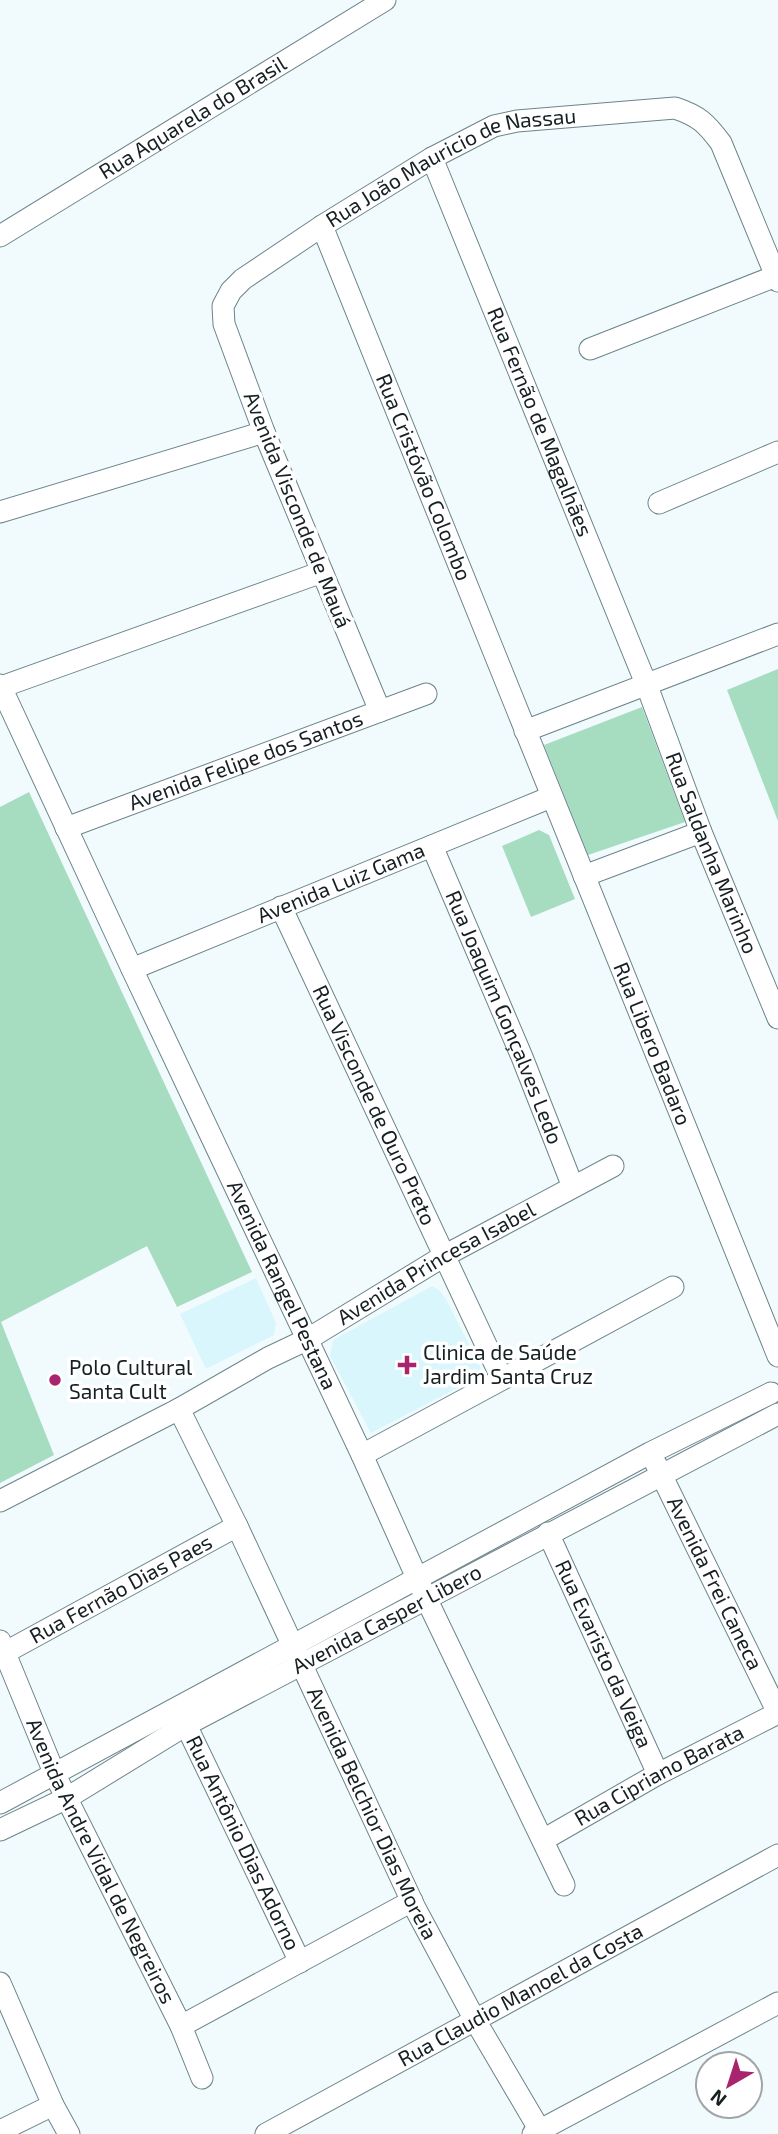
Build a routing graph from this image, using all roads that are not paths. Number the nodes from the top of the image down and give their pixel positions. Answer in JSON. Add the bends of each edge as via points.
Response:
{"nodes":[{"id":1,"x":385,"y":0,"type":"edge"},
{"id":2,"x":432,"y":158,"type":"junction"},
{"id":3,"x":323,"y":226,"type":"junction"},
{"id":4,"x":0,"y":236,"type":"edge"},
{"id":5,"x":777,"y":279,"type":"edge"},
{"id":6,"x":223,"y":306,"type":"joint"},
{"id":7,"x":590,"y":349,"type":"dead end"},
{"id":8,"x":264,"y":432,"type":"junction"},
{"id":9,"x":778,"y":452,"type":"edge"},
{"id":10,"x":660,"y":503,"type":"dead end"},
{"id":11,"x":0,"y":512,"type":"edge"},
{"id":12,"x":322,"y":572,"type":"junction"},
{"id":13,"x":778,"y":634,"type":"edge"},
{"id":14,"x":0,"y":686,"type":"edge"},
{"id":15,"x":647,"y":686,"type":"junction"},
{"id":16,"x":426,"y":694,"type":"dead end"},
{"id":17,"x":380,"y":711,"type":"junction"},
{"id":18,"x":525,"y":731,"type":"junction"},
{"id":19,"x":551,"y":797,"type":"junction"},
{"id":20,"x":66,"y":828,"type":"junction"},
{"id":21,"x":701,"y":832,"type":"junction"},
{"id":22,"x":432,"y":846,"type":"junction"},
{"id":23,"x":584,"y":876,"type":"junction"},
{"id":24,"x":281,"y":907,"type":"junction"},
{"id":25,"x":132,"y":969,"type":"junction"},
{"id":26,"x":778,"y":1018,"type":"edge"},
{"id":27,"x":613,"y":1166,"type":"dead end"},
{"id":28,"x":573,"y":1187,"type":"junction"},
{"id":29,"x":444,"y":1256,"type":"junction"},
{"id":30,"x":673,"y":1287,"type":"dead end"},
{"id":31,"x":308,"y":1339,"type":"junction"},
{"id":32,"x":778,"y":1356,"type":"edge"},
{"id":33,"x":502,"y":1379,"type":"junction"},
{"id":34,"x":776,"y":1391,"type":"edge"},
{"id":35,"x":179,"y":1409,"type":"junction"},
{"id":36,"x":778,"y":1414,"type":"edge"},
{"id":37,"x":650,"y":1453,"type":"junction"},
{"id":38,"x":362,"y":1455,"type":"junction"},
{"id":39,"x":662,"y":1476,"type":"junction"},
{"id":40,"x":0,"y":1501,"type":"edge"},
{"id":41,"x":237,"y":1526,"type":"junction"},
{"id":42,"x":548,"y":1533,"type":"junction"},
{"id":43,"x":422,"y":1589,"type":"junction"},
{"id":44,"x":3,"y":1647,"type":"edge"},
{"id":45,"x":297,"y":1655,"type":"junction"},
{"id":46,"x":778,"y":1713,"type":"edge"},
{"id":47,"x":186,"y":1725,"type":"junction"},
{"id":48,"x":658,"y":1774,"type":"junction"},
{"id":49,"x":55,"y":1775,"type":"junction"},
{"id":50,"x":67,"y":1798,"type":"junction"},
{"id":51,"x":0,"y":1803,"type":"edge"},
{"id":52,"x":0,"y":1830,"type":"edge"},
{"id":53,"x":543,"y":1840,"type":"junction"},
{"id":54,"x":778,"y":1855,"type":"edge"},
{"id":55,"x":565,"y":1885,"type":"dead end"},
{"id":56,"x":412,"y":1901,"type":"junction"},
{"id":57,"x":300,"y":1962,"type":"junction"},
{"id":58,"x":0,"y":1983,"type":"edge"},
{"id":59,"x":778,"y":2003,"type":"edge"},
{"id":60,"x":475,"y":2020,"type":"junction"},
{"id":61,"x":181,"y":2025,"type":"junction"},
{"id":62,"x":202,"y":2078,"type":"dead end"},
{"id":63,"x":53,"y":2105,"type":"junction"},
{"id":64,"x":0,"y":2132,"type":"edge"},
{"id":65,"x":538,"y":2133,"type":"edge"},
{"id":66,"x":69,"y":2134,"type":"edge"},
{"id":67,"x":266,"y":2134,"type":"edge"}],
"edges":[{"from":1,"to":4,"type":"street","name":"Rua Aquarela do Brasil"},
{"from":2,"to":3,"type":"street","name":"Rua João Mauricio de Nassau"},
{"from":2,"to":5,"type":"street","name":"Rua João Mauricio de Nassau","via":[[494,126],[517,121],[675,108],[707,124],[721,142]]},
{"from":2,"to":15,"type":"street","name":"Rua Fernão de Magalhães"},
{"from":3,"to":6,"type":"street","name":"Rua João Mauricio de Nassau","via":[[243,279]]},
{"from":3,"to":18,"type":"street","name":"Rua Cristóvão Colombo"},
{"from":5,"to":7,"type":"street"},
{"from":6,"to":8,"type":"street","name":"Avenida Visconde de Mauá","via":[[224,324]]},
{"from":8,"to":11,"type":"street"},
{"from":8,"to":12,"type":"street","name":"Avenida Visconde de Mauá"},
{"from":9,"to":10,"type":"street"},
{"from":12,"to":14,"type":"street"},
{"from":12,"to":17,"type":"street","name":"Avenida Visconde de Mauá"},
{"from":13,"to":15,"type":"street"},
{"from":14,"to":20,"type":"street","name":"Avenida Rangel Pestana"},
{"from":15,"to":18,"type":"street"},
{"from":15,"to":21,"type":"street","name":"Rua Saldanha Marinho"},
{"from":16,"to":17,"type":"street","name":"Avenida Felipe dos Santos"},
{"from":17,"to":20,"type":"street","name":"Avenida Felipe dos Santos"},
{"from":18,"to":19,"type":"street","name":"Rua Libero Badaro"},
{"from":19,"to":22,"type":"street","name":"Avenida Luiz Gama"},
{"from":19,"to":23,"type":"street","name":"Rua Libero Badaro"},
{"from":20,"to":25,"type":"street","name":"Avenida Rangel Pestana"},
{"from":21,"to":23,"type":"street"},
{"from":21,"to":26,"type":"street","name":"Rua Saldanha Marinho"},
{"from":22,"to":24,"type":"street","name":"Avenida Luiz Gama"},
{"from":22,"to":28,"type":"street","name":"Rua Joaquim Gonçalves Ledo"},
{"from":23,"to":32,"type":"street","name":"Rua Libero Badaro"},
{"from":24,"to":25,"type":"street","name":"Avenida Luiz Gama"},
{"from":24,"to":29,"type":"street","name":"Rua Visconde de Ouro Preto"},
{"from":25,"to":31,"type":"street","name":"Avenida Rangel Pestana"},
{"from":27,"to":28,"type":"street","name":"Avenida Princesa Isabel"},
{"from":28,"to":29,"type":"street","name":"Avenida Princesa Isabel"},
{"from":29,"to":31,"type":"street","name":"Avenida Princesa Isabel"},
{"from":29,"to":33,"type":"street","name":"Rua Visconde de Ouro Preto"},
{"from":30,"to":33,"type":"street"},
{"from":31,"to":35,"type":"street","name":"Avenida Princesa Isabel"},
{"from":31,"to":38,"type":"street","name":"Avenida Rangel Pestana"},
{"from":33,"to":38,"type":"street"},
{"from":34,"to":37,"type":"street","name":"Avenida Casper Libero"},
{"from":35,"to":40,"type":"street","name":"Avenida Princesa Isabel"},
{"from":35,"to":41,"type":"street","name":"Avenida Belchior Dias Moreia"},
{"from":36,"to":39,"type":"street","name":"Avenida Casper Libero"},
{"from":37,"to":39,"type":"street","name":"Avenida Frei Caneca"},
{"from":37,"to":43,"type":"street","name":"Avenida Casper Libero"},
{"from":38,"to":43,"type":"street","name":"Avenida Rangel Pestana"},
{"from":39,"to":42,"type":"street","name":"Avenida Casper Libero"},
{"from":39,"to":46,"type":"street","name":"Avenida Frei Caneca"},
{"from":41,"to":44,"type":"street","name":"Rua Fernão Dias Paes"},
{"from":41,"to":45,"type":"street","name":"Avenida Belchior Dias Moreia"},
{"from":42,"to":43,"type":"street","name":"Avenida Casper Libero"},
{"from":42,"to":48,"type":"street","name":"Rua Evaristo da Veiga"},
{"from":43,"to":45,"type":"street","name":"Avenida Casper Libero"},
{"from":43,"to":53,"type":"street","name":"Avenida Rangel Pestana"},
{"from":44,"to":49,"type":"street","name":"Avenida Andre Vidal de Negreiros"},
{"from":45,"to":47,"type":"street","name":"Avenida Casper Libero"},
{"from":45,"to":49,"type":"street","name":"Avenida Casper Libero"},
{"from":45,"to":56,"type":"street","name":"Avenida Belchior Dias Moreia"},
{"from":46,"to":48,"type":"street","name":"Rua Cipriano Barata"},
{"from":47,"to":50,"type":"street","name":"Avenida Casper Libero"},
{"from":47,"to":57,"type":"street","name":"Rua Antônio Dias Adorno"},
{"from":48,"to":53,"type":"street","name":"Rua Cipriano Barata"},
{"from":49,"to":50,"type":"street","name":"Avenida Andre Vidal de Negreiros"},
{"from":49,"to":51,"type":"street","name":"Avenida Casper Libero"},
{"from":50,"to":52,"type":"street","name":"Avenida Casper Libero"},
{"from":50,"to":61,"type":"street","name":"Avenida Andre Vidal de Negreiros"},
{"from":53,"to":55,"type":"street","name":"Avenida Rangel Pestana"},
{"from":54,"to":60,"type":"street","name":"Rua Claudio Manoel da Costa"},
{"from":56,"to":57,"type":"street"},
{"from":56,"to":60,"type":"street","name":"Avenida Belchior Dias Moreia"},
{"from":57,"to":61,"type":"street"},
{"from":58,"to":63,"type":"street"},
{"from":59,"to":65,"type":"street"},
{"from":60,"to":65,"type":"street","name":"Avenida Belchior Dias Moreia"},
{"from":60,"to":67,"type":"street","name":"Rua Claudio Manoel da Costa"},
{"from":61,"to":62,"type":"street","name":"Avenida Andre Vidal de Negreiros"},
{"from":63,"to":64,"type":"street"},
{"from":63,"to":66,"type":"street"}]}
